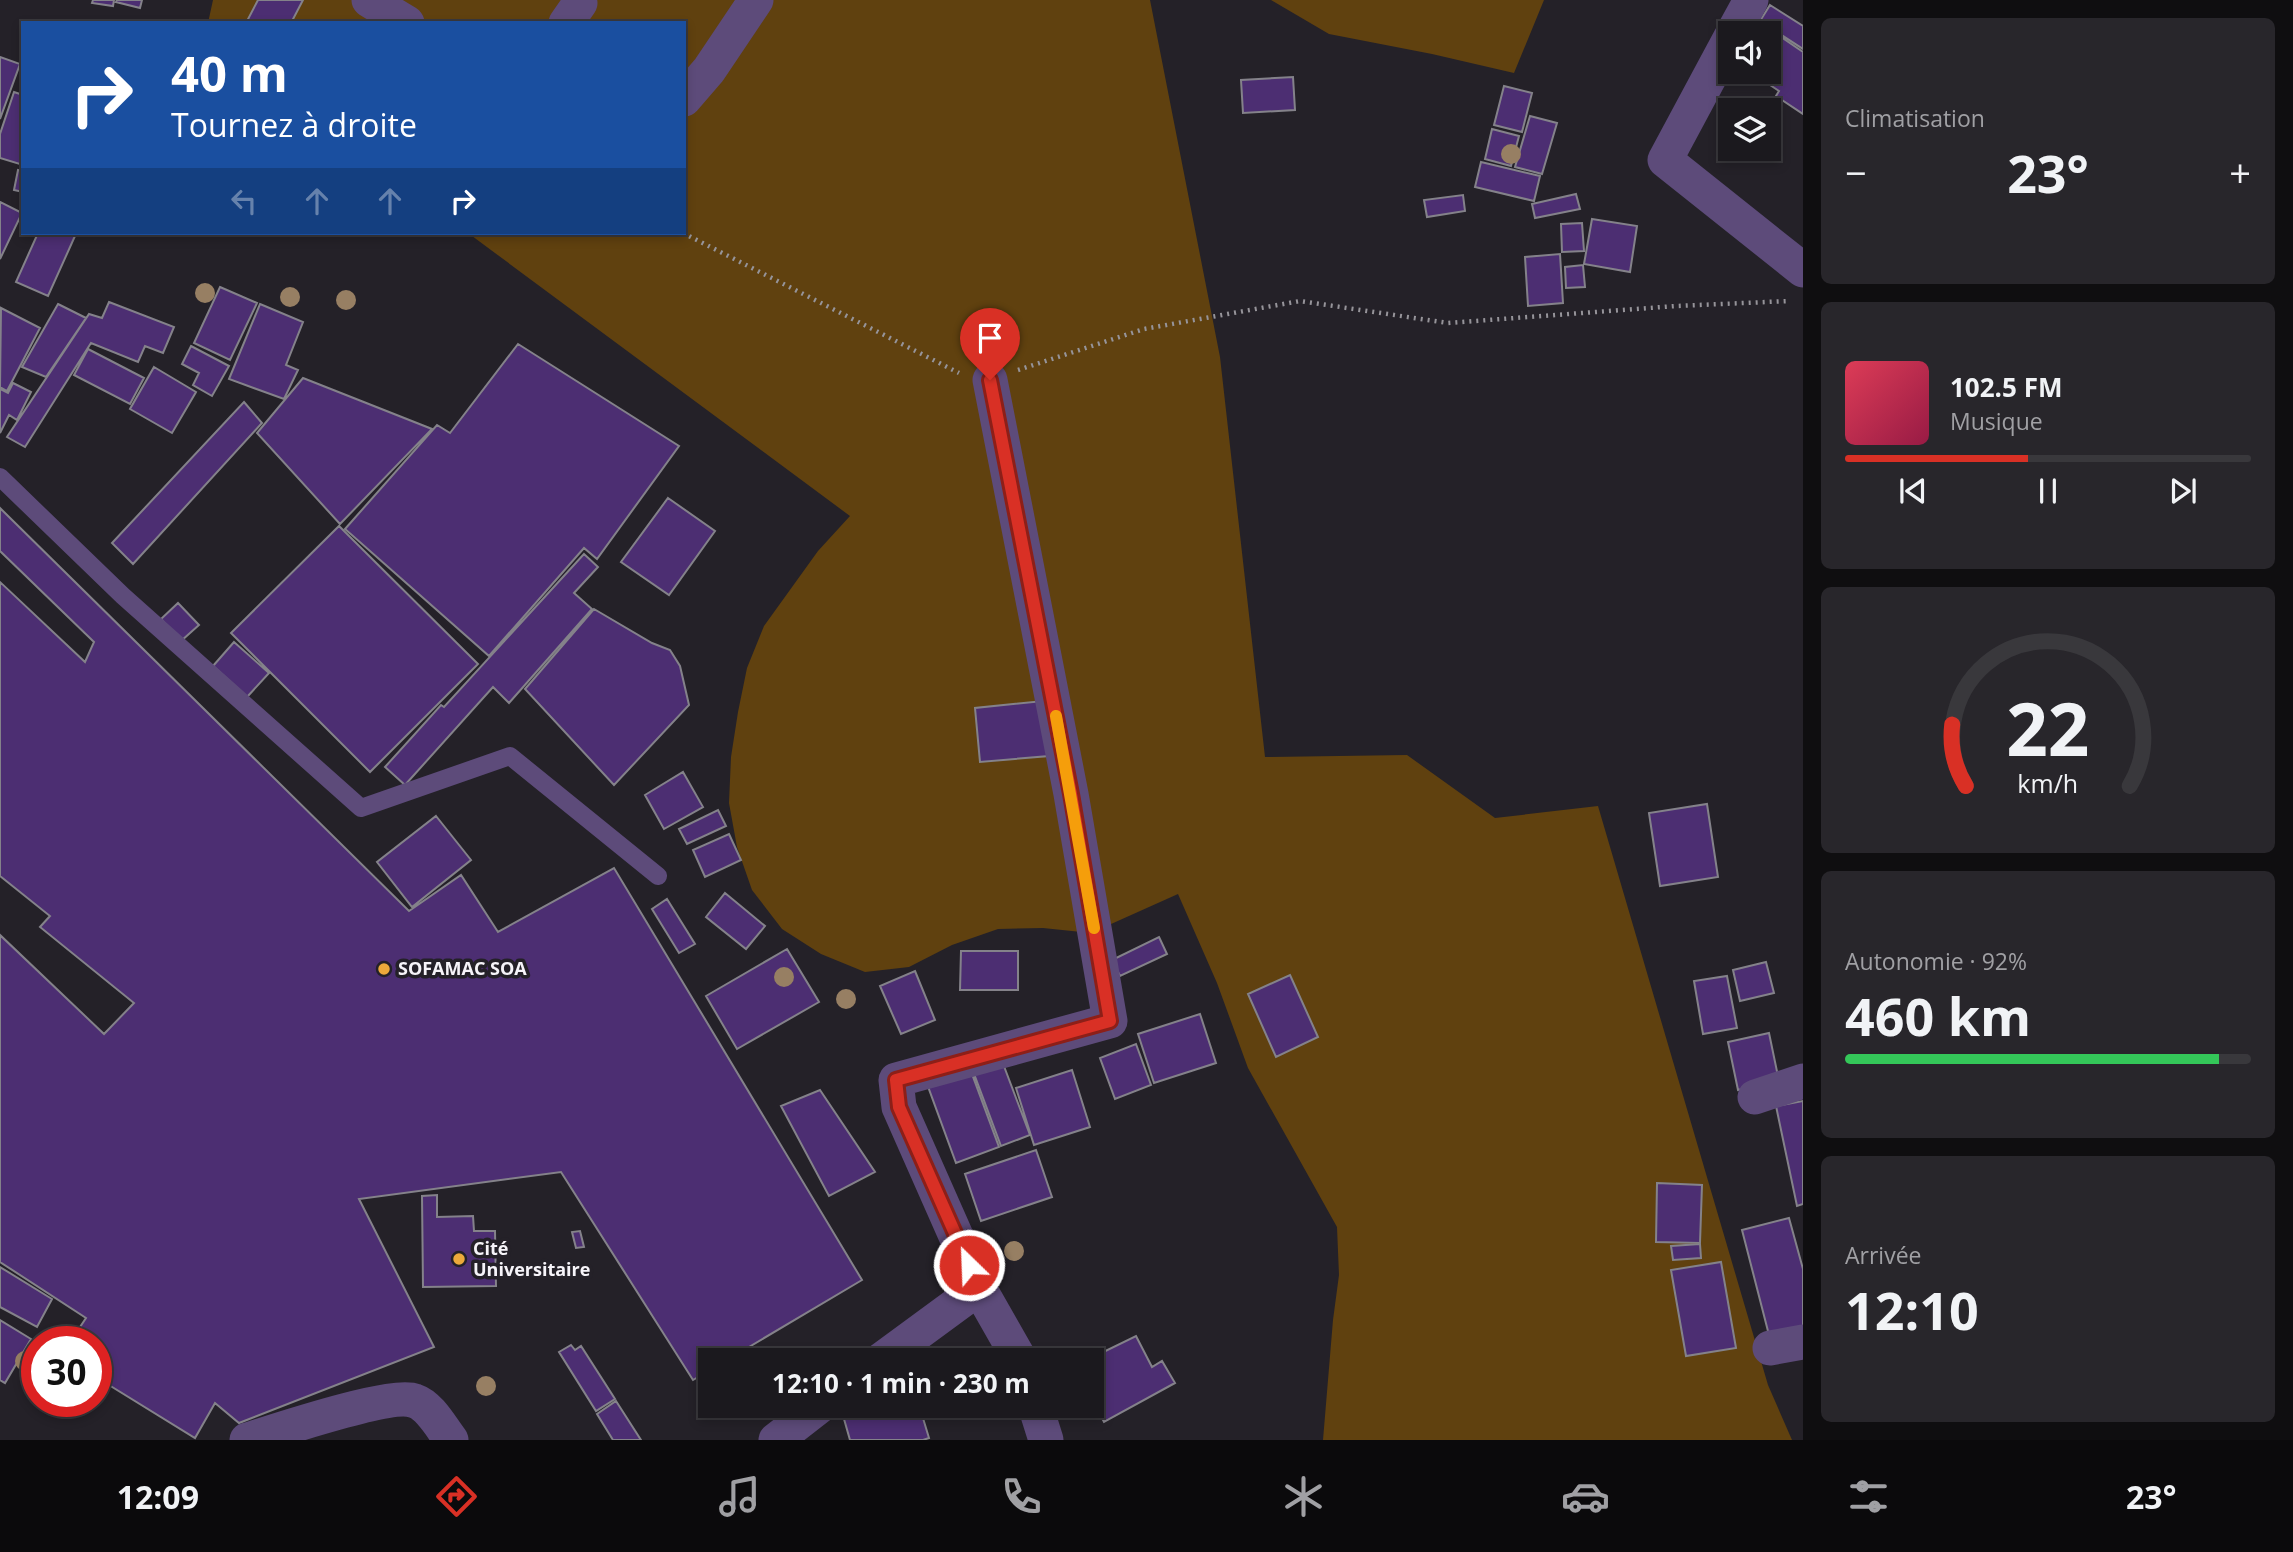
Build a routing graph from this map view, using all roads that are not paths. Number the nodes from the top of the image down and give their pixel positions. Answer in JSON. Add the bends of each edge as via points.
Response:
{"nodes":[{"id":1,"x":369,"y":0,"type":"edge"},
{"id":2,"x":756,"y":0,"type":"edge"},
{"id":3,"x":1751,"y":0,"type":"edge"},
{"id":4,"x":404,"y":21,"type":"edge"},
{"id":5,"x":1740,"y":21,"type":"edge"},
{"id":6,"x":1718,"y":61,"type":"edge"},
{"id":7,"x":686,"y":97,"type":"edge"},
{"id":8,"x":1797,"y":286,"type":"edge"},
{"id":9,"x":990,"y":380,"type":"road end"},
{"id":10,"x":0,"y":477,"type":"edge"},
{"id":11,"x":658,"y":876,"type":"dead end"},
{"id":12,"x":1803,"y":1082,"type":"edge"},
{"id":13,"x":1755,"y":1097,"type":"dead end"},
{"id":14,"x":979,"y":1288,"type":"junction"},
{"id":15,"x":897,"y":1348,"type":"edge"},
{"id":16,"x":1013,"y":1348,"type":"edge"},
{"id":17,"x":804,"y":1418,"type":"edge"},
{"id":18,"x":1039,"y":1418,"type":"edge"},
{"id":19,"x":247,"y":1440,"type":"edge"},
{"id":20,"x":451,"y":1440,"type":"edge"},
{"id":21,"x":776,"y":1440,"type":"edge"},
{"id":22,"x":1046,"y":1440,"type":"edge"}],
"edges":[{"from":1,"to":4,"type":"street"},
{"from":2,"to":7,"type":"street"},
{"from":3,"to":5,"type":"street"},
{"from":6,"to":8,"type":"street","via":[[1665,160]]},
{"from":9,"to":14,"type":"street","via":[[1110,1021],[896,1080],[899,1107]]},
{"from":10,"to":11,"type":"lane","via":[[123,596],[361,808],[510,756]]},
{"from":12,"to":13,"type":"street"},
{"from":14,"to":15,"type":"street"},
{"from":14,"to":16,"type":"street"},
{"from":17,"to":21,"type":"street"},
{"from":18,"to":22,"type":"street"},
{"from":19,"to":20,"type":"street","via":[[400,1398],[416,1401]]}]}
